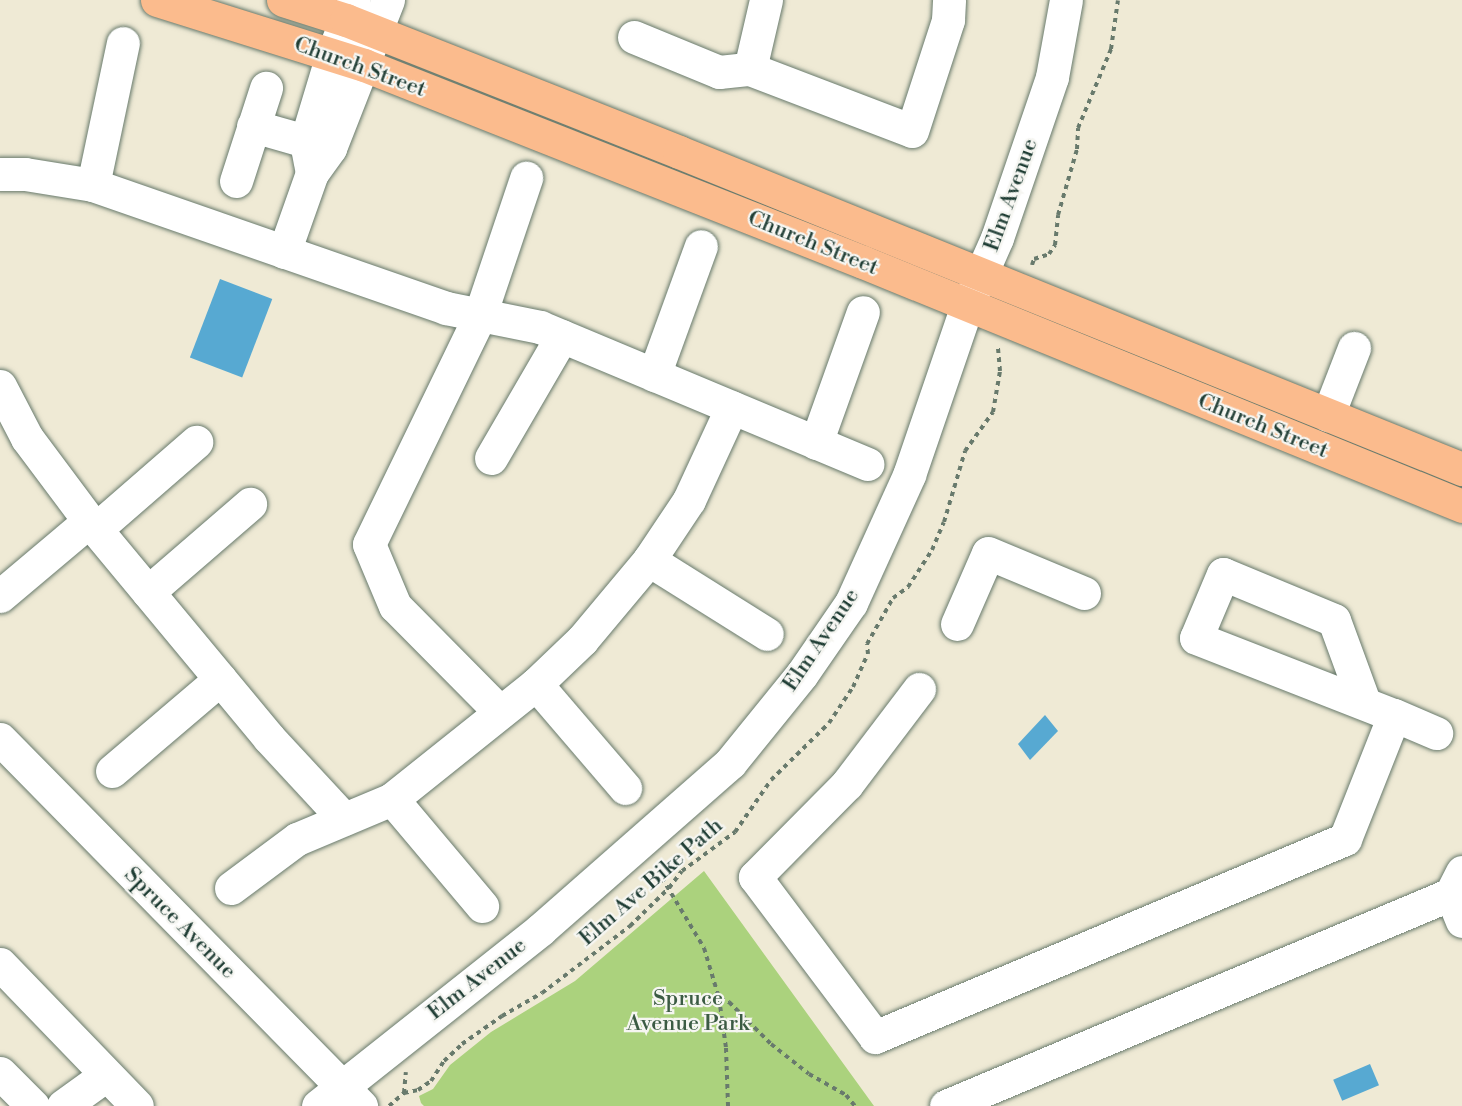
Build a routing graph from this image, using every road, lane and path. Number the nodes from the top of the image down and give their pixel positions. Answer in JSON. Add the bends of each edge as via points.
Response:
{"nodes":[{"id":1,"x":157,"y":0,"type":"edge"},
{"id":2,"x":284,"y":0,"type":"edge"},
{"id":3,"x":388,"y":0,"type":"edge"},
{"id":4,"x":766,"y":0,"type":"edge"},
{"id":5,"x":949,"y":0,"type":"edge"},
{"id":6,"x":1066,"y":0,"type":"edge"},
{"id":7,"x":1118,"y":0,"type":"edge"},
{"id":8,"x":350,"y":10,"type":"edge"},
{"id":9,"x":377,"y":32,"type":"junction"},
{"id":10,"x":634,"y":37,"type":"dead end"},
{"id":11,"x":123,"y":43,"type":"dead end"},
{"id":12,"x":333,"y":55,"type":"junction"},
{"id":13,"x":364,"y":65,"type":"junction"},
{"id":14,"x":750,"y":69,"type":"junction"},
{"id":15,"x":266,"y":88,"type":"dead end"},
{"id":16,"x":253,"y":126,"type":"junction"},
{"id":17,"x":316,"y":154,"type":"junction"},
{"id":18,"x":0,"y":174,"type":"edge"},
{"id":19,"x":526,"y":178,"type":"dead end"},
{"id":20,"x":236,"y":181,"type":"dead end"},
{"id":21,"x":93,"y":185,"type":"junction"},
{"id":22,"x":701,"y":246,"type":"dead end"},
{"id":23,"x":284,"y":252,"type":"junction"},
{"id":24,"x":1034,"y":260,"type":"dead end"},
{"id":25,"x":981,"y":274,"type":"junction"},
{"id":26,"x":967,"y":306,"type":"junction"},
{"id":27,"x":863,"y":312,"type":"dead end"},
{"id":28,"x":480,"y":315,"type":"junction"},
{"id":29,"x":562,"y":336,"type":"junction"},
{"id":30,"x":997,"y":347,"type":"dead end"},
{"id":31,"x":1354,"y":348,"type":"dead end"},
{"id":32,"x":654,"y":375,"type":"junction"},
{"id":33,"x":0,"y":386,"type":"edge"},
{"id":34,"x":732,"y":407,"type":"junction"},
{"id":35,"x":1328,"y":415,"type":"junction"},
{"id":36,"x":196,"y":442,"type":"dead end"},
{"id":37,"x":816,"y":443,"type":"junction"},
{"id":38,"x":491,"y":458,"type":"dead end"},
{"id":39,"x":867,"y":464,"type":"dead end"},
{"id":40,"x":1462,"y":470,"type":"edge"},
{"id":41,"x":250,"y":504,"type":"dead end"},
{"id":42,"x":1462,"y":506,"type":"edge"},
{"id":43,"x":88,"y":518,"type":"junction"},
{"id":44,"x":649,"y":560,"type":"junction"},
{"id":45,"x":0,"y":568,"type":"edge"},
{"id":46,"x":148,"y":592,"type":"junction"},
{"id":47,"x":1084,"y":593,"type":"dead end"},
{"id":48,"x":0,"y":596,"type":"edge"},
{"id":49,"x":957,"y":624,"type":"dead end"},
{"id":50,"x":768,"y":634,"type":"dead end"},
{"id":51,"x":220,"y":679,"type":"junction"},
{"id":52,"x":536,"y":684,"type":"junction"},
{"id":53,"x":919,"y":689,"type":"dead end"},
{"id":54,"x":1364,"y":702,"type":"junction"},
{"id":55,"x":500,"y":712,"type":"junction"},
{"id":56,"x":1394,"y":715,"type":"junction"},
{"id":57,"x":1436,"y":733,"type":"dead end"},
{"id":58,"x":0,"y":739,"type":"edge"},
{"id":59,"x":112,"y":771,"type":"dead end"},
{"id":60,"x":625,"y":788,"type":"dead end"},
{"id":61,"x":392,"y":799,"type":"junction"},
{"id":62,"x":344,"y":819,"type":"junction"},
{"id":63,"x":662,"y":878,"type":"dead end"},
{"id":64,"x":231,"y":888,"type":"dead end"},
{"id":65,"x":669,"y":888,"type":"junction"},
{"id":66,"x":1458,"y":896,"type":"edge"},
{"id":67,"x":482,"y":906,"type":"dead end"},
{"id":68,"x":0,"y":964,"type":"edge"},
{"id":69,"x":719,"y":998,"type":"junction"},
{"id":70,"x":406,"y":1072,"type":"dead end"},
{"id":71,"x":0,"y":1073,"type":"edge"},
{"id":72,"x":106,"y":1075,"type":"junction"},
{"id":73,"x":404,"y":1093,"type":"junction"},
{"id":74,"x":340,"y":1100,"type":"edge"},
{"id":75,"x":33,"y":1106,"type":"edge"},
{"id":76,"x":63,"y":1106,"type":"edge"},
{"id":77,"x":137,"y":1106,"type":"edge"},
{"id":78,"x":389,"y":1106,"type":"edge"},
{"id":79,"x":728,"y":1106,"type":"edge"},
{"id":80,"x":855,"y":1106,"type":"edge"},
{"id":81,"x":946,"y":1106,"type":"edge"}],
"edges":[{"from":1,"to":12,"type":"main road","name":"Church Street"},
{"from":2,"to":8,"type":"main road","name":"Church Street"},
{"from":3,"to":9,"type":"street"},
{"from":4,"to":14,"type":"street"},
{"from":5,"to":14,"type":"street","via":[[948,20],[912,131]]},
{"from":6,"to":25,"type":"street","name":"Elm Avenue","via":[[1052,77]]},
{"from":7,"to":24,"type":"path","via":[[1111,49],[1078,128],[1077,149],[1058,215],[1055,245],[1049,254]]},
{"from":8,"to":9,"type":"main road","name":"Church Street"},
{"from":8,"to":12,"type":"street"},
{"from":9,"to":13,"type":"street"},
{"from":9,"to":25,"type":"main road","name":"Church Street"},
{"from":10,"to":14,"type":"street","via":[[719,72]]},
{"from":11,"to":21,"type":"street"},
{"from":12,"to":13,"type":"main road","name":"Church Street"},
{"from":12,"to":17,"type":"street"},
{"from":13,"to":17,"type":"street"},
{"from":13,"to":26,"type":"main road","name":"Church Street"},
{"from":15,"to":16,"type":"street"},
{"from":16,"to":17,"type":"street"},
{"from":16,"to":20,"type":"street"},
{"from":17,"to":23,"type":"street"},
{"from":18,"to":21,"type":"street"},
{"from":19,"to":28,"type":"street"},
{"from":21,"to":23,"type":"street"},
{"from":22,"to":32,"type":"street"},
{"from":23,"to":28,"type":"street","via":[[446,308]]},
{"from":25,"to":26,"type":"street","name":"Elm Avenue"},
{"from":25,"to":35,"type":"main road","name":"Church Street"},
{"from":26,"to":42,"type":"main road","name":"Church Street"},
{"from":26,"to":74,"type":"street","name":"Elm Avenue","via":[[909,475],[851,603],[802,674],[730,763]]},
{"from":27,"to":37,"type":"street"},
{"from":28,"to":29,"type":"street","via":[[540,327]]},
{"from":28,"to":55,"type":"street","via":[[369,544],[394,606]]},
{"from":29,"to":32,"type":"street"},
{"from":29,"to":38,"type":"street"},
{"from":30,"to":65,"type":"path","name":"Elm Ave Bike Path","via":[[1000,371],[993,412],[965,451],[932,550],[908,587],[893,598],[867,644],[868,654],[853,687],[828,723],[771,780],[735,832],[682,871]]},
{"from":31,"to":35,"type":"street"},
{"from":32,"to":34,"type":"street"},
{"from":33,"to":43,"type":"street","via":[[27,438]]},
{"from":34,"to":37,"type":"street"},
{"from":34,"to":44,"type":"street","via":[[689,500]]},
{"from":35,"to":40,"type":"main road","name":"Church Street"},
{"from":36,"to":43,"type":"street"},
{"from":37,"to":39,"type":"street"},
{"from":41,"to":46,"type":"street"},
{"from":43,"to":45,"type":"street"},
{"from":43,"to":46,"type":"street"},
{"from":43,"to":48,"type":"street"},
{"from":44,"to":50,"type":"street"},
{"from":44,"to":52,"type":"street","via":[[582,640]]},
{"from":46,"to":51,"type":"street"},
{"from":47,"to":49,"type":"street","via":[[988,553]]},
{"from":51,"to":59,"type":"street"},
{"from":51,"to":62,"type":"street"},
{"from":52,"to":55,"type":"street"},
{"from":52,"to":60,"type":"street"},
{"from":53,"to":56,"type":"street","via":[[848,784],[755,878],[875,1037],[1345,839]]},
{"from":54,"to":54,"type":"street","via":[[1196,638],[1223,574],[1334,620]]},
{"from":54,"to":56,"type":"street"},
{"from":55,"to":61,"type":"street"},
{"from":56,"to":57,"type":"street"},
{"from":58,"to":74,"type":"street","name":"Spruce Avenue"},
{"from":61,"to":62,"type":"street"},
{"from":61,"to":67,"type":"street"},
{"from":62,"to":64,"type":"street","via":[[297,839]]},
{"from":63,"to":65,"type":"path"},
{"from":65,"to":69,"type":"path","via":[[704,948]]},
{"from":65,"to":73,"type":"path","name":"Elm Ave Bike Path","via":[[592,957],[462,1044],[431,1081]]},
{"from":66,"to":81,"type":"street"},
{"from":68,"to":72,"type":"street"},
{"from":69,"to":79,"type":"path"},
{"from":69,"to":80,"type":"path","via":[[729,1002],[771,1044],[809,1074],[846,1095]]},
{"from":70,"to":73,"type":"path"},
{"from":71,"to":75,"type":"street"},
{"from":72,"to":76,"type":"street"},
{"from":72,"to":77,"type":"street"},
{"from":73,"to":78,"type":"path","name":"Elm Ave Bike Path"}]}
